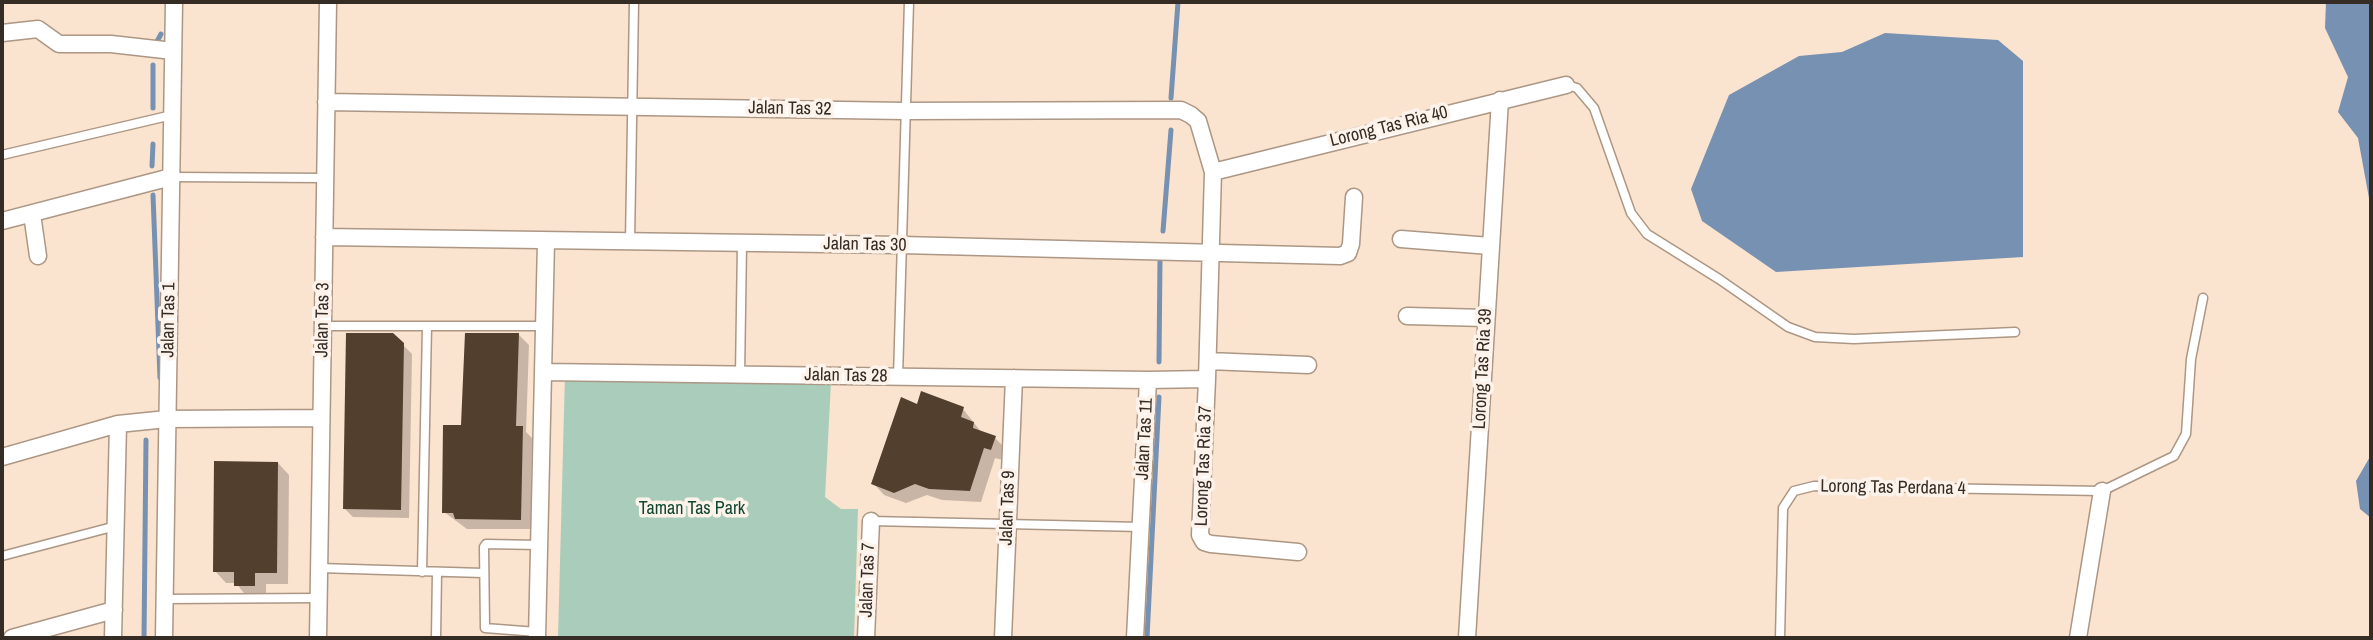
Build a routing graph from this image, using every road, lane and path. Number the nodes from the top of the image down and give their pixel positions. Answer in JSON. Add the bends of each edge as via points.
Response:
{"nodes":[{"id":1,"x":174,"y":2,"type":"edge"},
{"id":2,"x":328,"y":2,"type":"edge"},
{"id":3,"x":634,"y":2,"type":"edge"},
{"id":4,"x":909,"y":2,"type":"edge"},
{"id":5,"x":2,"y":33,"type":"edge"},
{"id":6,"x":173,"y":51,"type":"junction"},
{"id":7,"x":1566,"y":85,"type":"joint"},
{"id":8,"x":1500,"y":100,"type":"junction"},
{"id":9,"x":326,"y":102,"type":"junction"},
{"id":10,"x":634,"y":106,"type":"junction"},
{"id":11,"x":905,"y":111,"type":"junction"},
{"id":12,"x":172,"y":115,"type":"junction"},
{"id":13,"x":2,"y":155,"type":"edge"},
{"id":14,"x":1213,"y":172,"type":"junction"},
{"id":15,"x":171,"y":177,"type":"junction"},
{"id":16,"x":325,"y":178,"type":"junction"},
{"id":17,"x":1353,"y":197,"type":"dead end"},
{"id":18,"x":32,"y":214,"type":"junction"},
{"id":19,"x":2,"y":221,"type":"edge"},
{"id":20,"x":324,"y":237,"type":"junction"},
{"id":21,"x":1401,"y":239,"type":"dead end"},
{"id":22,"x":546,"y":241,"type":"junction"},
{"id":23,"x":630,"y":242,"type":"junction"},
{"id":24,"x":742,"y":243,"type":"junction"},
{"id":25,"x":901,"y":245,"type":"junction"},
{"id":26,"x":1490,"y":246,"type":"junction"},
{"id":27,"x":1211,"y":251,"type":"junction"},
{"id":28,"x":38,"y":256,"type":"dead end"},
{"id":29,"x":2203,"y":298,"type":"dead end"},
{"id":30,"x":1407,"y":316,"type":"dead end"},
{"id":31,"x":1486,"y":318,"type":"junction"},
{"id":32,"x":323,"y":326,"type":"junction"},
{"id":33,"x":427,"y":326,"type":"junction"},
{"id":34,"x":544,"y":326,"type":"junction"},
{"id":35,"x":2015,"y":332,"type":"dead end"},
{"id":36,"x":1208,"y":361,"type":"junction"},
{"id":37,"x":1308,"y":365,"type":"dead end"},
{"id":38,"x":543,"y":372,"type":"junction"},
{"id":39,"x":740,"y":375,"type":"junction"},
{"id":40,"x":898,"y":377,"type":"junction"},
{"id":41,"x":1014,"y":379,"type":"junction"},
{"id":42,"x":1207,"y":379,"type":"junction"},
{"id":43,"x":1148,"y":380,"type":"junction"},
{"id":44,"x":321,"y":418,"type":"junction"},
{"id":45,"x":167,"y":419,"type":"junction"},
{"id":46,"x":118,"y":424,"type":"junction"},
{"id":47,"x":2,"y":457,"type":"edge"},
{"id":48,"x":2102,"y":491,"type":"junction"},
{"id":49,"x":872,"y":521,"type":"joint"},
{"id":50,"x":1008,"y":524,"type":"junction"},
{"id":51,"x":116,"y":526,"type":"junction"},
{"id":52,"x":1140,"y":527,"type":"junction"},
{"id":53,"x":539,"y":545,"type":"junction"},
{"id":54,"x":1298,"y":552,"type":"dead end"},
{"id":55,"x":2,"y":556,"type":"edge"},
{"id":56,"x":319,"y":568,"type":"junction"},
{"id":57,"x":422,"y":572,"type":"junction"},
{"id":58,"x":437,"y":572,"type":"junction"},
{"id":59,"x":483,"y":573,"type":"junction"},
{"id":60,"x":318,"y":598,"type":"junction"},
{"id":61,"x":164,"y":599,"type":"junction"},
{"id":62,"x":114,"y":610,"type":"junction"},
{"id":63,"x":537,"y":635,"type":"edge"},
{"id":64,"x":12,"y":638,"type":"edge"},
{"id":65,"x":113,"y":638,"type":"edge"},
{"id":66,"x":164,"y":638,"type":"edge"},
{"id":67,"x":318,"y":638,"type":"edge"},
{"id":68,"x":436,"y":638,"type":"edge"},
{"id":69,"x":866,"y":638,"type":"edge"},
{"id":70,"x":1003,"y":638,"type":"edge"},
{"id":71,"x":1135,"y":638,"type":"edge"},
{"id":72,"x":1467,"y":638,"type":"edge"},
{"id":73,"x":1780,"y":638,"type":"edge"},
{"id":74,"x":2078,"y":638,"type":"edge"}],
"edges":[{"from":1,"to":6,"type":"street","name":"Jalan Tas 1"},
{"from":2,"to":9,"type":"street","name":"Jalan Tas 3"},
{"from":3,"to":10,"type":"lane"},
{"from":4,"to":11,"type":"lane"},
{"from":5,"to":6,"type":"street","via":[[38,29],[59,44]]},
{"from":6,"to":12,"type":"street","name":"Jalan Tas 1"},
{"from":7,"to":8,"type":"street","name":"Lorong Tas Ria 40"},
{"from":7,"to":35,"type":"lane","via":[[1577,88],[1594,108],[1631,213],[1647,234],[1788,327],[1815,337],[1854,339]]},
{"from":8,"to":14,"type":"street","name":"Lorong Tas Ria 40"},
{"from":8,"to":26,"type":"street","name":"Lorong Tas Ria 39"},
{"from":9,"to":10,"type":"street","name":"Jalan Tas 32"},
{"from":9,"to":16,"type":"street","name":"Jalan Tas 3"},
{"from":10,"to":11,"type":"street","name":"Jalan Tas 32"},
{"from":10,"to":23,"type":"lane"},
{"from":11,"to":14,"type":"street","name":"Jalan Tas 32","via":[[1181,110],[1198,121]]},
{"from":11,"to":25,"type":"lane"},
{"from":12,"to":13,"type":"lane"},
{"from":12,"to":15,"type":"street","name":"Jalan Tas 1"},
{"from":14,"to":27,"type":"street"},
{"from":15,"to":16,"type":"lane"},
{"from":15,"to":18,"type":"street"},
{"from":15,"to":45,"type":"street","name":"Jalan Tas 1"},
{"from":16,"to":20,"type":"street","name":"Jalan Tas 3"},
{"from":17,"to":27,"type":"street","name":"Jalan Tas 30","via":[[1348,253]]},
{"from":18,"to":19,"type":"street"},
{"from":18,"to":28,"type":"street"},
{"from":20,"to":22,"type":"street","name":"Jalan Tas 30"},
{"from":20,"to":32,"type":"street","name":"Jalan Tas 3"},
{"from":21,"to":26,"type":"street"},
{"from":22,"to":23,"type":"street","name":"Jalan Tas 30"},
{"from":22,"to":34,"type":"street"},
{"from":23,"to":24,"type":"street","name":"Jalan Tas 30"},
{"from":24,"to":25,"type":"street","name":"Jalan Tas 30"},
{"from":24,"to":39,"type":"lane"},
{"from":25,"to":27,"type":"street","name":"Jalan Tas 30"},
{"from":25,"to":40,"type":"lane"},
{"from":26,"to":31,"type":"street","name":"Lorong Tas Ria 39"},
{"from":27,"to":36,"type":"street"},
{"from":29,"to":48,"type":"lane","via":[[2191,359],[2186,434],[2174,456]]},
{"from":30,"to":31,"type":"street"},
{"from":31,"to":72,"type":"street","name":"Lorong Tas Ria 39"},
{"from":32,"to":33,"type":"lane"},
{"from":32,"to":44,"type":"street","name":"Jalan Tas 3"},
{"from":33,"to":34,"type":"lane"},
{"from":33,"to":57,"type":"lane"},
{"from":34,"to":38,"type":"street"},
{"from":36,"to":37,"type":"street"},
{"from":36,"to":42,"type":"street"},
{"from":38,"to":39,"type":"street","name":"Jalan Tas 28"},
{"from":38,"to":53,"type":"street"},
{"from":39,"to":40,"type":"street","name":"Jalan Tas 28"},
{"from":40,"to":41,"type":"street","name":"Jalan Tas 28"},
{"from":41,"to":43,"type":"street","name":"Jalan Tas 28"},
{"from":41,"to":50,"type":"street","name":"Jalan Tas 9"},
{"from":42,"to":43,"type":"street","name":"Jalan Tas 11"},
{"from":42,"to":54,"type":"street","name":"Lorong Tas Ria 37","via":[[1200,535],[1211,544]]},
{"from":43,"to":52,"type":"street","name":"Jalan Tas 11"},
{"from":44,"to":45,"type":"street"},
{"from":44,"to":56,"type":"street","name":"Jalan Tas 3"},
{"from":45,"to":46,"type":"street"},
{"from":45,"to":61,"type":"street","name":"Jalan Tas 1"},
{"from":46,"to":47,"type":"street"},
{"from":46,"to":51,"type":"street"},
{"from":48,"to":73,"type":"lane","name":"Lorong Tas Perdana 4","via":[[1814,486],[1794,491],[1783,508]]},
{"from":48,"to":74,"type":"street"},
{"from":49,"to":50,"type":"lane"},
{"from":49,"to":69,"type":"street","name":"Jalan Tas 7"},
{"from":50,"to":52,"type":"lane"},
{"from":50,"to":70,"type":"street","name":"Jalan Tas 9"},
{"from":51,"to":55,"type":"lane"},
{"from":51,"to":62,"type":"street"},
{"from":52,"to":71,"type":"street","name":"Jalan Tas 11"},
{"from":53,"to":59,"type":"lane","via":[[485,544]]},
{"from":53,"to":63,"type":"street"},
{"from":56,"to":57,"type":"lane"},
{"from":56,"to":60,"type":"street","name":"Jalan Tas 3"},
{"from":57,"to":58,"type":"lane"},
{"from":58,"to":59,"type":"lane"},
{"from":58,"to":68,"type":"lane"},
{"from":59,"to":63,"type":"lane","via":[[485,628]]},
{"from":60,"to":61,"type":"lane"},
{"from":60,"to":67,"type":"street","name":"Jalan Tas 3"},
{"from":61,"to":66,"type":"street","name":"Jalan Tas 1"},
{"from":62,"to":64,"type":"street"},
{"from":62,"to":65,"type":"street"}]}
